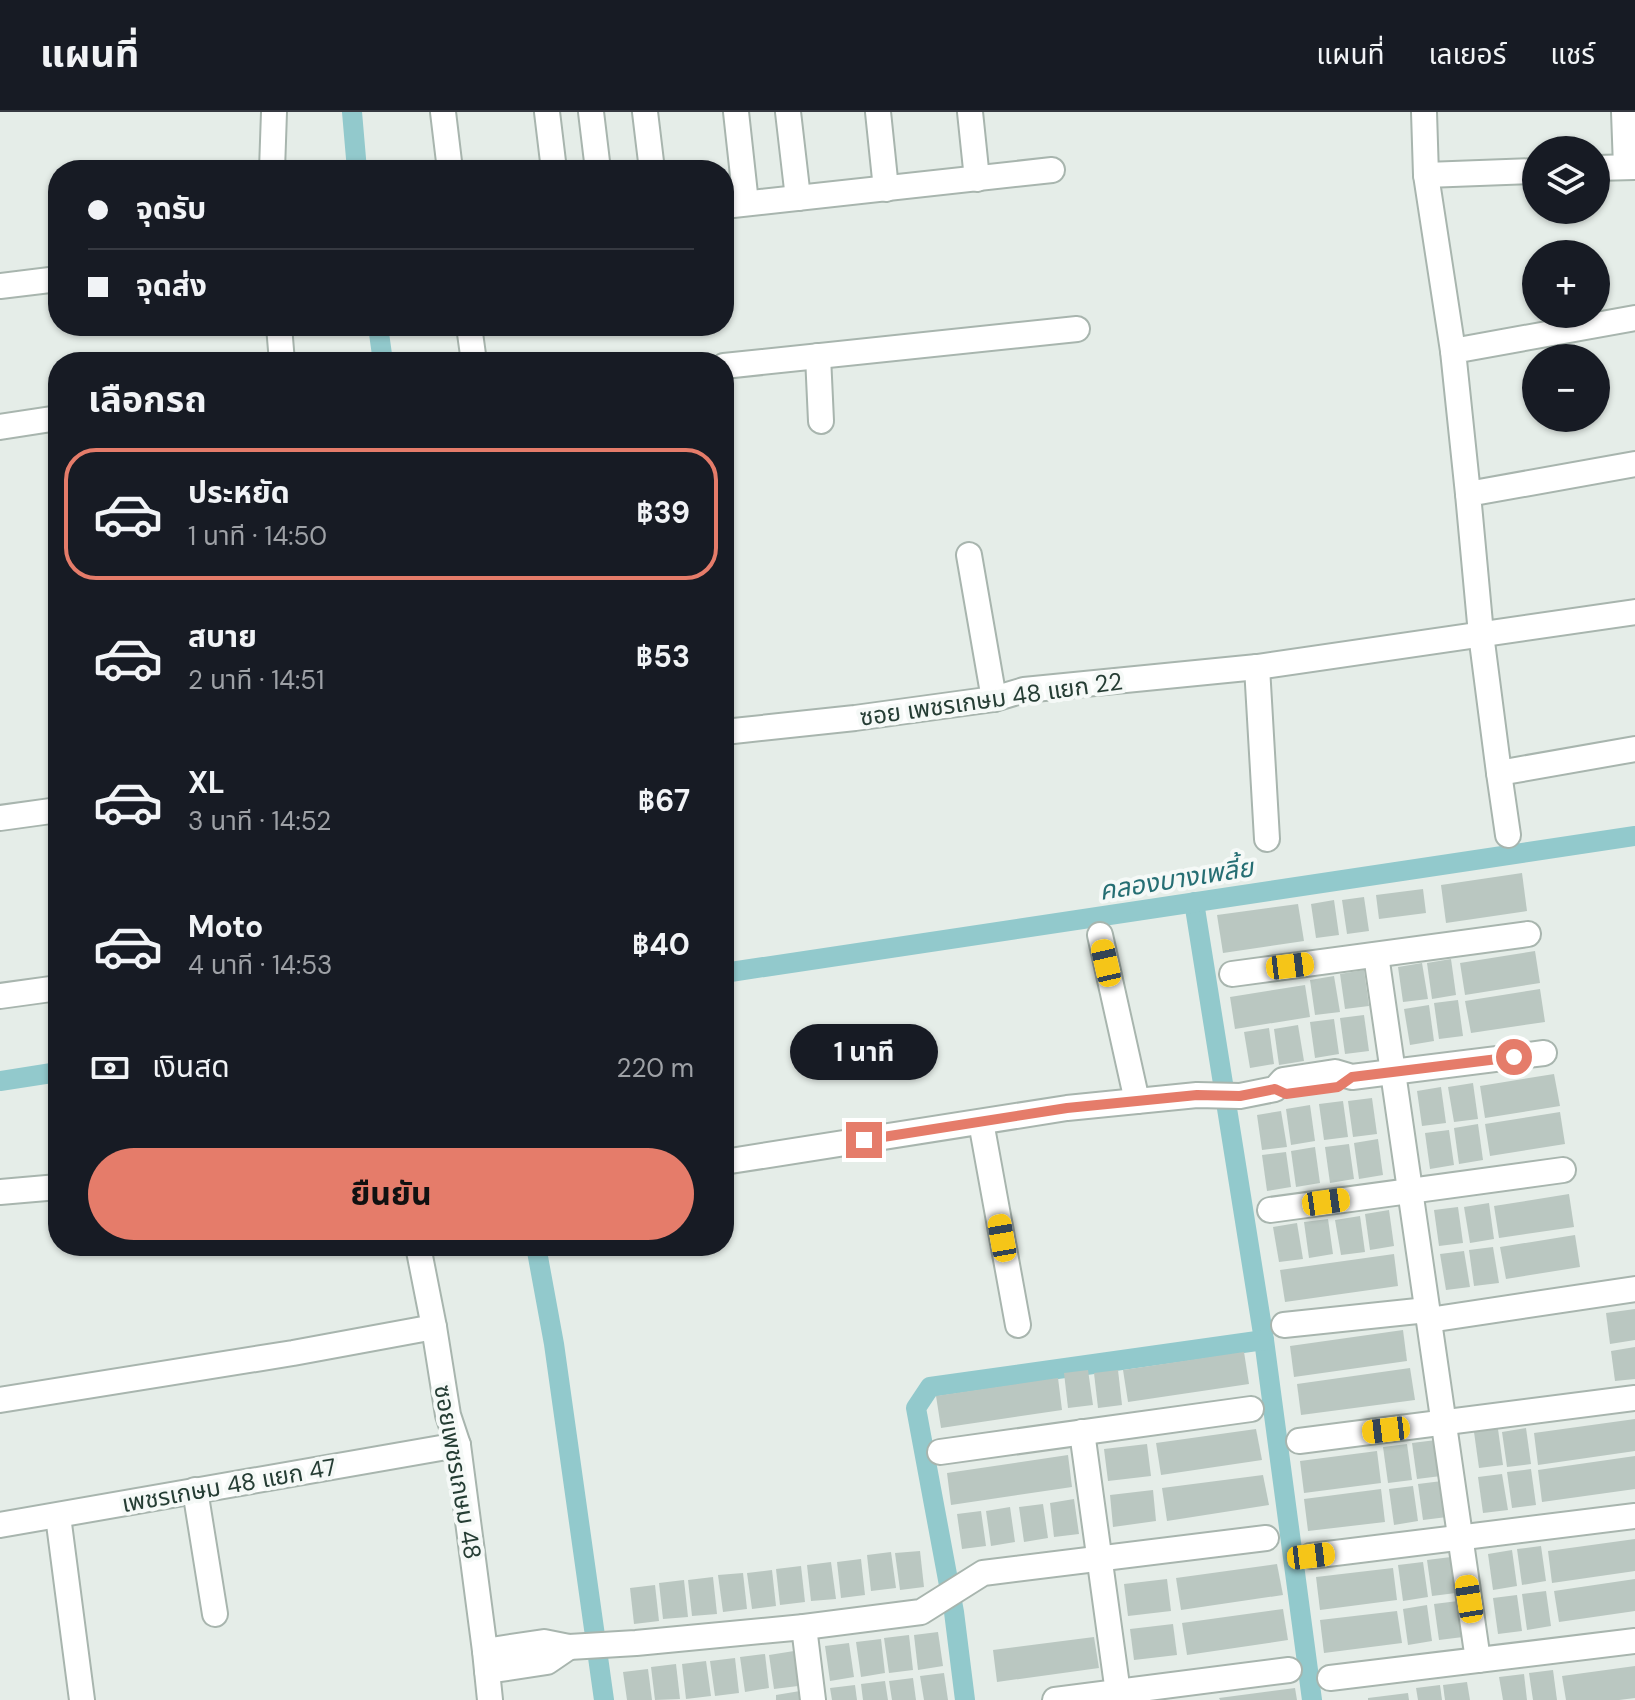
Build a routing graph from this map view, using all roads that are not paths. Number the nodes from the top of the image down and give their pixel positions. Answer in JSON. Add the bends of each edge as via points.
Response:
{"nodes":[{"id":1,"x":274,"y":112,"type":"edge"},
{"id":2,"x":443,"y":112,"type":"edge"},
{"id":3,"x":547,"y":112,"type":"edge"},
{"id":4,"x":591,"y":112,"type":"edge"},
{"id":5,"x":645,"y":112,"type":"edge"},
{"id":6,"x":736,"y":112,"type":"edge"},
{"id":7,"x":788,"y":112,"type":"edge"},
{"id":8,"x":878,"y":112,"type":"edge"},
{"id":9,"x":970,"y":112,"type":"edge"},
{"id":10,"x":1424,"y":112,"type":"edge"},
{"id":11,"x":1624,"y":112,"type":"edge"},
{"id":12,"x":272,"y":160,"type":"edge"},
{"id":13,"x":449,"y":160,"type":"edge"},
{"id":14,"x":553,"y":160,"type":"edge"},
{"id":15,"x":597,"y":160,"type":"edge"},
{"id":16,"x":651,"y":160,"type":"edge"},
{"id":17,"x":1630,"y":167,"type":"edge"},
{"id":18,"x":1610,"y":168,"type":"edge"},
{"id":19,"x":1052,"y":170,"type":"dead end"},
{"id":20,"x":1522,"y":172,"type":"edge"},
{"id":21,"x":1426,"y":175,"type":"junction"},
{"id":22,"x":977,"y":179,"type":"junction"},
{"id":23,"x":886,"y":189,"type":"junction"},
{"id":24,"x":798,"y":198,"type":"junction"},
{"id":25,"x":735,"y":205,"type":"edge"},
{"id":26,"x":48,"y":280,"type":"edge"},
{"id":27,"x":0,"y":286,"type":"edge"},
{"id":28,"x":1635,"y":318,"type":"edge"},
{"id":29,"x":1077,"y":329,"type":"dead end"},
{"id":30,"x":1453,"y":351,"type":"junction"},
{"id":31,"x":818,"y":356,"type":"junction"},
{"id":32,"x":734,"y":365,"type":"edge"},
{"id":33,"x":48,"y":420,"type":"edge"},
{"id":34,"x":821,"y":421,"type":"dead end"},
{"id":35,"x":0,"y":427,"type":"edge"},
{"id":36,"x":1635,"y":464,"type":"edge"},
{"id":37,"x":1468,"y":494,"type":"junction"},
{"id":38,"x":969,"y":555,"type":"dead end"},
{"id":39,"x":1635,"y":612,"type":"edge"},
{"id":40,"x":1481,"y":634,"type":"junction"},
{"id":41,"x":1257,"y":667,"type":"junction"},
{"id":42,"x":994,"y":699,"type":"junction"},
{"id":43,"x":734,"y":731,"type":"edge"},
{"id":44,"x":1635,"y":749,"type":"edge"},
{"id":45,"x":1499,"y":773,"type":"junction"},
{"id":46,"x":48,"y":811,"type":"edge"},
{"id":47,"x":0,"y":818,"type":"edge"},
{"id":48,"x":1508,"y":835,"type":"dead end"},
{"id":49,"x":1267,"y":839,"type":"dead end"},
{"id":50,"x":1528,"y":934,"type":"dead end"},
{"id":51,"x":1100,"y":935,"type":"dead end"},
{"id":52,"x":1376,"y":955,"type":"junction"},
{"id":53,"x":1232,"y":974,"type":"dead end"},
{"id":54,"x":48,"y":989,"type":"edge"},
{"id":55,"x":0,"y":996,"type":"edge"},
{"id":56,"x":1544,"y":1053,"type":"dead end"},
{"id":57,"x":1393,"y":1072,"type":"junction"},
{"id":58,"x":1137,"y":1101,"type":"junction"},
{"id":59,"x":981,"y":1122,"type":"junction"},
{"id":60,"x":734,"y":1160,"type":"edge"},
{"id":61,"x":1563,"y":1170,"type":"dead end"},
{"id":62,"x":48,"y":1188,"type":"edge"},
{"id":63,"x":1410,"y":1191,"type":"junction"},
{"id":64,"x":0,"y":1192,"type":"edge"},
{"id":65,"x":1270,"y":1210,"type":"dead end"},
{"id":66,"x":420,"y":1256,"type":"edge"},
{"id":67,"x":1635,"y":1289,"type":"edge"},
{"id":68,"x":1428,"y":1315,"type":"junction"},
{"id":69,"x":1018,"y":1325,"type":"dead end"},
{"id":70,"x":1284,"y":1325,"type":"dead end"},
{"id":71,"x":434,"y":1327,"type":"junction"},
{"id":72,"x":1635,"y":1398,"type":"edge"},
{"id":73,"x":0,"y":1400,"type":"edge"},
{"id":74,"x":1251,"y":1409,"type":"dead end"},
{"id":75,"x":1444,"y":1422,"type":"junction"},
{"id":76,"x":1082,"y":1432,"type":"junction"},
{"id":77,"x":1299,"y":1441,"type":"dead end"},
{"id":78,"x":458,"y":1445,"type":"junction"},
{"id":79,"x":940,"y":1452,"type":"dead end"},
{"id":80,"x":195,"y":1490,"type":"junction"},
{"id":81,"x":58,"y":1516,"type":"junction"},
{"id":82,"x":1635,"y":1516,"type":"edge"},
{"id":83,"x":0,"y":1525,"type":"edge"},
{"id":84,"x":1266,"y":1538,"type":"dead end"},
{"id":85,"x":1460,"y":1538,"type":"junction"},
{"id":86,"x":1311,"y":1556,"type":"dead end"},
{"id":87,"x":1099,"y":1558,"type":"junction"},
{"id":88,"x":215,"y":1614,"type":"dead end"},
{"id":89,"x":804,"y":1627,"type":"junction"},
{"id":90,"x":1635,"y":1641,"type":"edge"},
{"id":91,"x":1478,"y":1660,"type":"junction"},
{"id":92,"x":486,"y":1661,"type":"junction"},
{"id":93,"x":1289,"y":1670,"type":"dead end"},
{"id":94,"x":1330,"y":1678,"type":"dead end"},
{"id":95,"x":1118,"y":1696,"type":"edge"},
{"id":96,"x":82,"y":1700,"type":"edge"},
{"id":97,"x":490,"y":1700,"type":"edge"},
{"id":98,"x":813,"y":1700,"type":"edge"},
{"id":99,"x":1055,"y":1700,"type":"edge"}],
"edges":[{"from":1,"to":12,"type":"street"},
{"from":2,"to":13,"type":"street"},
{"from":3,"to":14,"type":"street"},
{"from":4,"to":15,"type":"street"},
{"from":5,"to":16,"type":"street"},
{"from":6,"to":25,"type":"street"},
{"from":7,"to":24,"type":"street"},
{"from":8,"to":23,"type":"street"},
{"from":9,"to":22,"type":"street"},
{"from":10,"to":21,"type":"street"},
{"from":11,"to":17,"type":"street"},
{"from":17,"to":18,"type":"street"},
{"from":19,"to":22,"type":"street"},
{"from":20,"to":21,"type":"street"},
{"from":21,"to":30,"type":"street"},
{"from":22,"to":23,"type":"street"},
{"from":23,"to":24,"type":"street"},
{"from":24,"to":25,"type":"street"},
{"from":26,"to":27,"type":"street"},
{"from":28,"to":30,"type":"street"},
{"from":29,"to":31,"type":"street"},
{"from":30,"to":37,"type":"street"},
{"from":31,"to":32,"type":"street"},
{"from":31,"to":34,"type":"street"},
{"from":33,"to":35,"type":"street"},
{"from":36,"to":37,"type":"street"},
{"from":37,"to":40,"type":"street"},
{"from":38,"to":42,"type":"street"},
{"from":39,"to":40,"type":"street","name":"ซอย เพชรเกษม 48 แยก 22"},
{"from":40,"to":41,"type":"street","name":"ซอย เพชรเกษม 48 แยก 22"},
{"from":40,"to":45,"type":"street"},
{"from":41,"to":42,"type":"street","name":"ซอย เพชรเกษม 48 แยก 22","via":[[1024,690]]},
{"from":41,"to":49,"type":"street"},
{"from":42,"to":43,"type":"street","name":"ซอย เพชรเกษม 48 แยก 22"},
{"from":44,"to":45,"type":"street"},
{"from":45,"to":48,"type":"street"},
{"from":46,"to":47,"type":"street"},
{"from":50,"to":52,"type":"street"},
{"from":51,"to":58,"type":"street"},
{"from":52,"to":53,"type":"street"},
{"from":52,"to":57,"type":"street"},
{"from":54,"to":55,"type":"street"},
{"from":56,"to":57,"type":"street"},
{"from":57,"to":58,"type":"street","via":[[1352,1077],[1325,1073],[1283,1080],[1275,1089],[1240,1096]]},
{"from":57,"to":63,"type":"street"},
{"from":58,"to":59,"type":"street"},
{"from":59,"to":60,"type":"street"},
{"from":59,"to":69,"type":"street"},
{"from":61,"to":63,"type":"street"},
{"from":62,"to":64,"type":"street"},
{"from":63,"to":65,"type":"street"},
{"from":63,"to":68,"type":"street"},
{"from":66,"to":71,"type":"street","name":"ซอยเพชรเกษม 48"},
{"from":67,"to":68,"type":"street"},
{"from":68,"to":70,"type":"street"},
{"from":68,"to":75,"type":"street"},
{"from":71,"to":73,"type":"street"},
{"from":71,"to":78,"type":"street","name":"ซอยเพชรเกษม 48"},
{"from":72,"to":75,"type":"street"},
{"from":74,"to":76,"type":"street"},
{"from":75,"to":77,"type":"street"},
{"from":75,"to":85,"type":"street"},
{"from":76,"to":79,"type":"street"},
{"from":76,"to":87,"type":"street"},
{"from":78,"to":80,"type":"street","name":"เพชรเกษม 48 แยก 47"},
{"from":78,"to":92,"type":"street","name":"ซอยเพชรเกษม 48"},
{"from":80,"to":81,"type":"street","name":"เพชรเกษม 48 แยก 47"},
{"from":80,"to":88,"type":"street"},
{"from":81,"to":83,"type":"street","name":"เพชรเกษม 48 แยก 47"},
{"from":81,"to":96,"type":"street"},
{"from":82,"to":85,"type":"street"},
{"from":84,"to":87,"type":"street"},
{"from":85,"to":86,"type":"street"},
{"from":85,"to":91,"type":"street"},
{"from":87,"to":89,"type":"street","via":[[983,1573],[921,1612]]},
{"from":87,"to":95,"type":"street"},
{"from":89,"to":92,"type":"street","via":[[569,1647],[544,1642]]},
{"from":89,"to":98,"type":"street"},
{"from":90,"to":91,"type":"street"},
{"from":91,"to":94,"type":"street"},
{"from":92,"to":97,"type":"street","name":"ซอยเพชรเกษม 48"},
{"from":93,"to":95,"type":"street"},
{"from":95,"to":99,"type":"street"}]}
